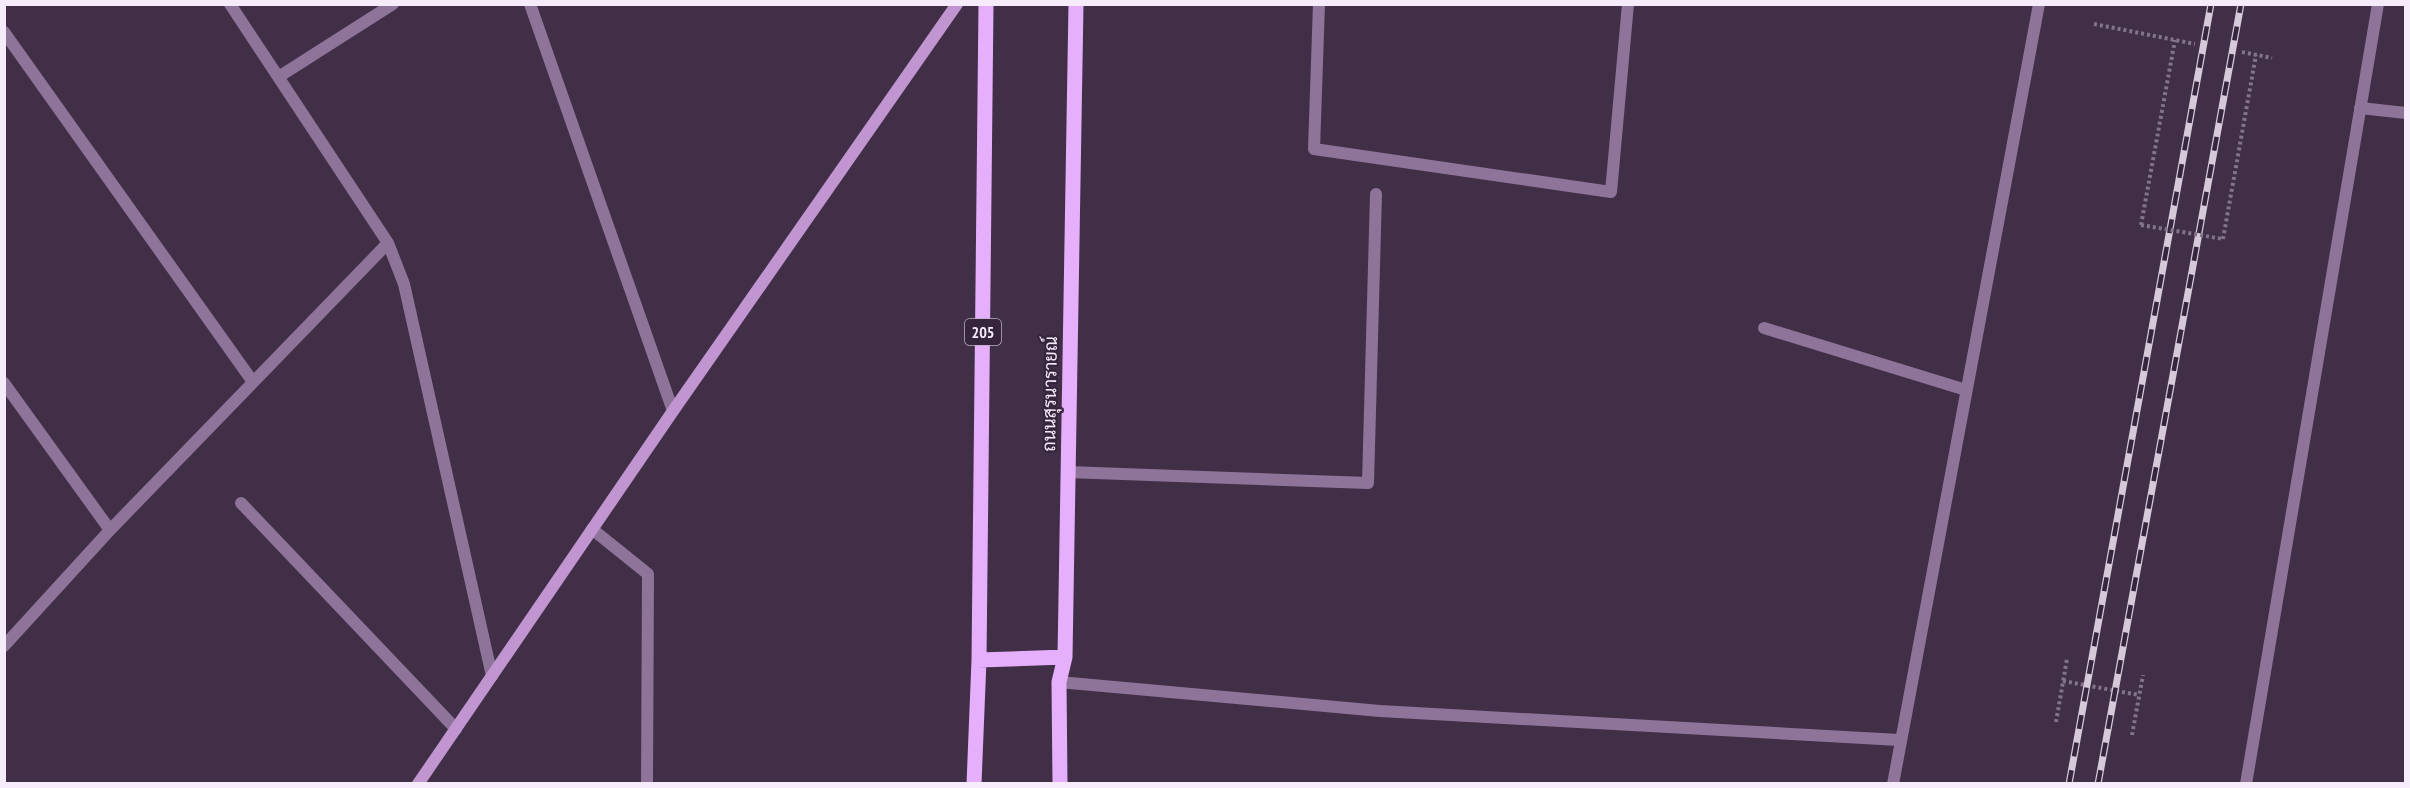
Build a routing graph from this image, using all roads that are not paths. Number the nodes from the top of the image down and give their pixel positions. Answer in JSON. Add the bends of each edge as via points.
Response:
{"nodes":[{"id":1,"x":230,"y":4,"type":"edge"},
{"id":2,"x":393,"y":4,"type":"edge"},
{"id":3,"x":530,"y":4,"type":"edge"},
{"id":4,"x":957,"y":4,"type":"edge"},
{"id":5,"x":986,"y":4,"type":"edge"},
{"id":6,"x":1076,"y":4,"type":"edge"},
{"id":7,"x":1319,"y":4,"type":"edge"},
{"id":8,"x":1628,"y":4,"type":"edge"},
{"id":9,"x":2039,"y":4,"type":"edge"},
{"id":10,"x":2378,"y":4,"type":"edge"},
{"id":11,"x":4,"y":32,"type":"edge"},
{"id":12,"x":280,"y":76,"type":"junction"},
{"id":13,"x":2360,"y":108,"type":"junction"},
{"id":14,"x":2406,"y":113,"type":"edge"},
{"id":15,"x":1376,"y":194,"type":"dead end"},
{"id":16,"x":388,"y":243,"type":"junction"},
{"id":17,"x":1764,"y":328,"type":"dead end"},
{"id":18,"x":253,"y":382,"type":"junction"},
{"id":19,"x":4,"y":383,"type":"edge"},
{"id":20,"x":1966,"y":390,"type":"junction"},
{"id":21,"x":674,"y":411,"type":"junction"},
{"id":22,"x":1068,"y":472,"type":"junction"},
{"id":23,"x":241,"y":503,"type":"dead end"},
{"id":24,"x":592,"y":529,"type":"junction"},
{"id":25,"x":110,"y":530,"type":"junction"},
{"id":26,"x":4,"y":646,"type":"edge"},
{"id":27,"x":1065,"y":657,"type":"junction"},
{"id":28,"x":979,"y":660,"type":"junction"},
{"id":29,"x":492,"y":676,"type":"junction"},
{"id":30,"x":1059,"y":682,"type":"junction"},
{"id":31,"x":456,"y":729,"type":"junction"},
{"id":32,"x":1899,"y":740,"type":"junction"},
{"id":33,"x":418,"y":783,"type":"edge"},
{"id":34,"x":647,"y":783,"type":"edge"},
{"id":35,"x":974,"y":783,"type":"edge"},
{"id":36,"x":1060,"y":783,"type":"edge"},
{"id":37,"x":1893,"y":783,"type":"edge"},
{"id":38,"x":2246,"y":783,"type":"edge"}],
"edges":[{"from":1,"to":12,"type":"street"},
{"from":2,"to":12,"type":"street"},
{"from":3,"to":21,"type":"street"},
{"from":4,"to":21,"type":"street"},
{"from":5,"to":28,"type":"main road","number":"205"},
{"from":6,"to":22,"type":"main road","name":"ถนนสุรนารายณ์"},
{"from":7,"to":8,"type":"street","via":[[1314,149],[1611,192]]},
{"from":9,"to":20,"type":"street"},
{"from":10,"to":13,"type":"street"},
{"from":11,"to":18,"type":"street"},
{"from":12,"to":16,"type":"street"},
{"from":13,"to":14,"type":"street"},
{"from":13,"to":38,"type":"street"},
{"from":15,"to":22,"type":"street","via":[[1368,483]]},
{"from":16,"to":18,"type":"street"},
{"from":16,"to":29,"type":"street","via":[[404,284]]},
{"from":17,"to":20,"type":"street"},
{"from":18,"to":25,"type":"street"},
{"from":19,"to":25,"type":"street"},
{"from":20,"to":32,"type":"street"},
{"from":21,"to":24,"type":"street"},
{"from":22,"to":27,"type":"main road","name":"ถนนสุรนารายณ์"},
{"from":23,"to":31,"type":"street"},
{"from":24,"to":29,"type":"street"},
{"from":24,"to":34,"type":"street","via":[[648,574]]},
{"from":25,"to":26,"type":"street"},
{"from":27,"to":28,"type":"main road"},
{"from":27,"to":30,"type":"main road","name":"ถนนสุรนารายณ์"},
{"from":28,"to":35,"type":"main road","number":"205"},
{"from":29,"to":31,"type":"street"},
{"from":30,"to":32,"type":"street","via":[[1380,711]]},
{"from":30,"to":36,"type":"main road","name":"ถนนสุรนารายณ์"},
{"from":31,"to":33,"type":"street"},
{"from":32,"to":37,"type":"street"}]}
